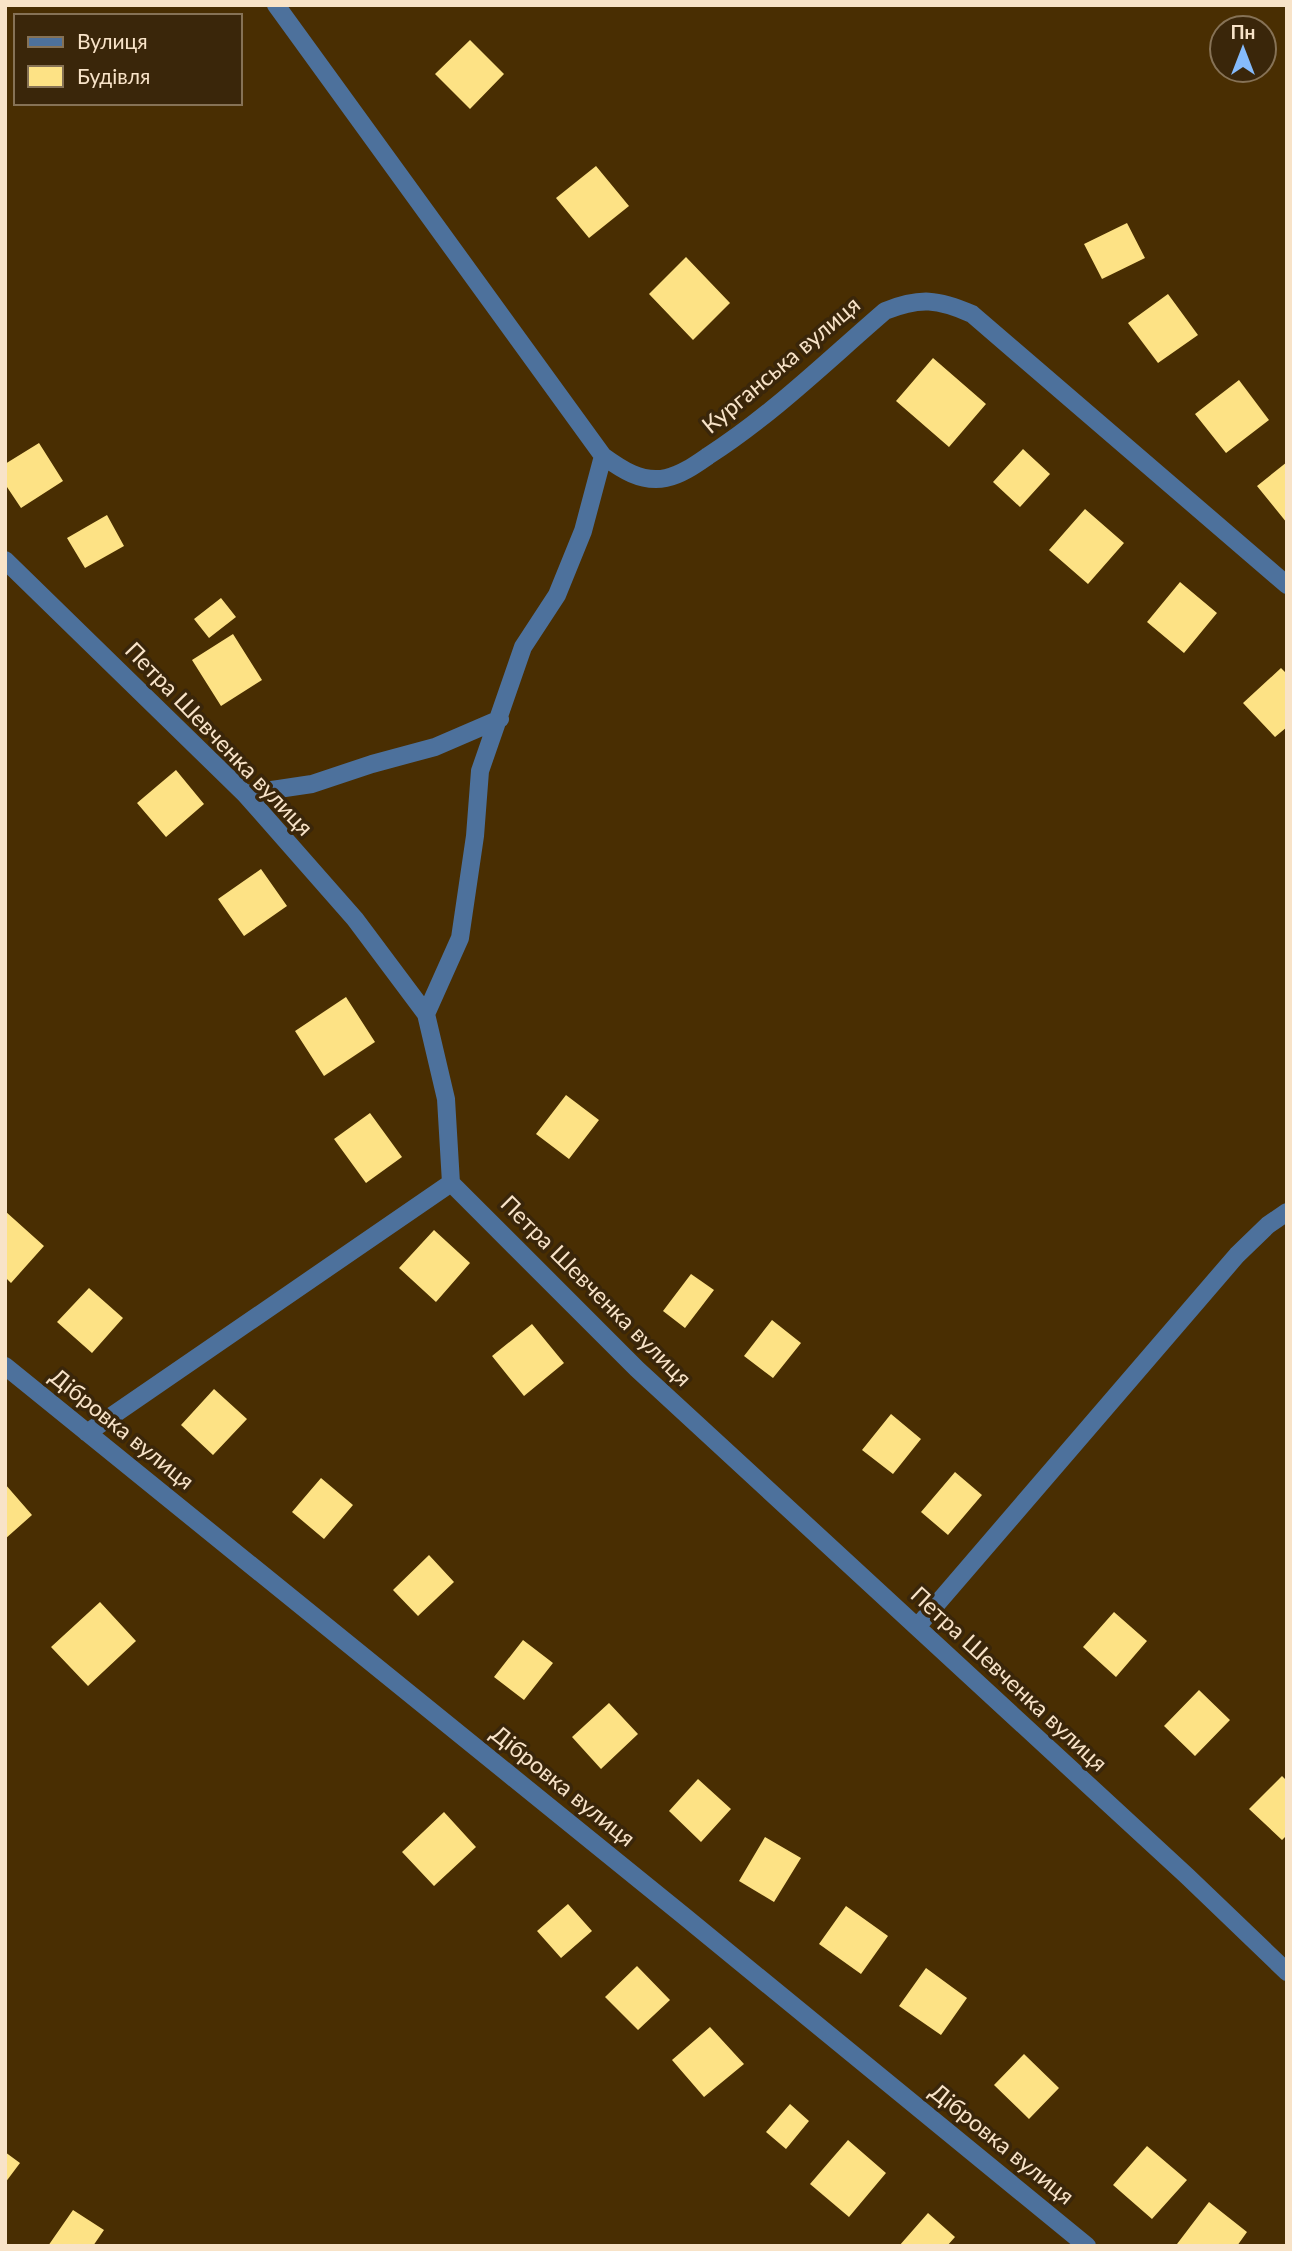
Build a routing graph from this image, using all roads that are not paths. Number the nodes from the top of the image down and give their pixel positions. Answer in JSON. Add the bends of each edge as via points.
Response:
{"nodes":[{"id":1,"x":276,"y":5,"type":"edge"},
{"id":2,"x":603,"y":456,"type":"junction"},
{"id":3,"x":5,"y":560,"type":"edge"},
{"id":4,"x":1287,"y":585,"type":"edge"},
{"id":5,"x":500,"y":719,"type":"junction"},
{"id":6,"x":245,"y":794,"type":"junction"},
{"id":7,"x":426,"y":1014,"type":"junction"},
{"id":8,"x":452,"y":1183,"type":"junction"},
{"id":9,"x":1287,"y":1212,"type":"edge"},
{"id":10,"x":5,"y":1366,"type":"edge"},
{"id":11,"x":87,"y":1433,"type":"junction"},
{"id":12,"x":917,"y":1627,"type":"junction"},
{"id":13,"x":1287,"y":1972,"type":"edge"},
{"id":14,"x":1087,"y":2246,"type":"edge"}],
"edges":[{"from":1,"to":2,"type":"street","name":"Курганська вулиця"},
{"from":2,"to":4,"type":"street","name":"Курганська вулиця","via":[[623,471],[648,480],[687,470],[735,439],[885,311],[930,300],[972,314]]},
{"from":2,"to":5,"type":"street","via":[[583,531],[557,595],[523,648]]},
{"from":3,"to":6,"type":"street","name":"Петра Шевченка вулиця"},
{"from":5,"to":6,"type":"street","via":[[435,747],[312,784]]},
{"from":5,"to":7,"type":"street","via":[[480,771],[460,939]]},
{"from":6,"to":7,"type":"street","name":"Петра Шевченка вулиця","via":[[355,919]]},
{"from":7,"to":8,"type":"street","name":"Петра Шевченка вулиця","via":[[446,1099]]},
{"from":8,"to":11,"type":"street"},
{"from":8,"to":12,"type":"street","name":"Петра Шевченка вулиця","via":[[637,1369]]},
{"from":9,"to":12,"type":"street","via":[[1237,1255]]},
{"from":10,"to":11,"type":"street","name":"Дібровка вулиця"},
{"from":11,"to":14,"type":"street","name":"Дібровка вулиця"},
{"from":12,"to":13,"type":"street","name":"Петра Шевченка вулиця"}]}
